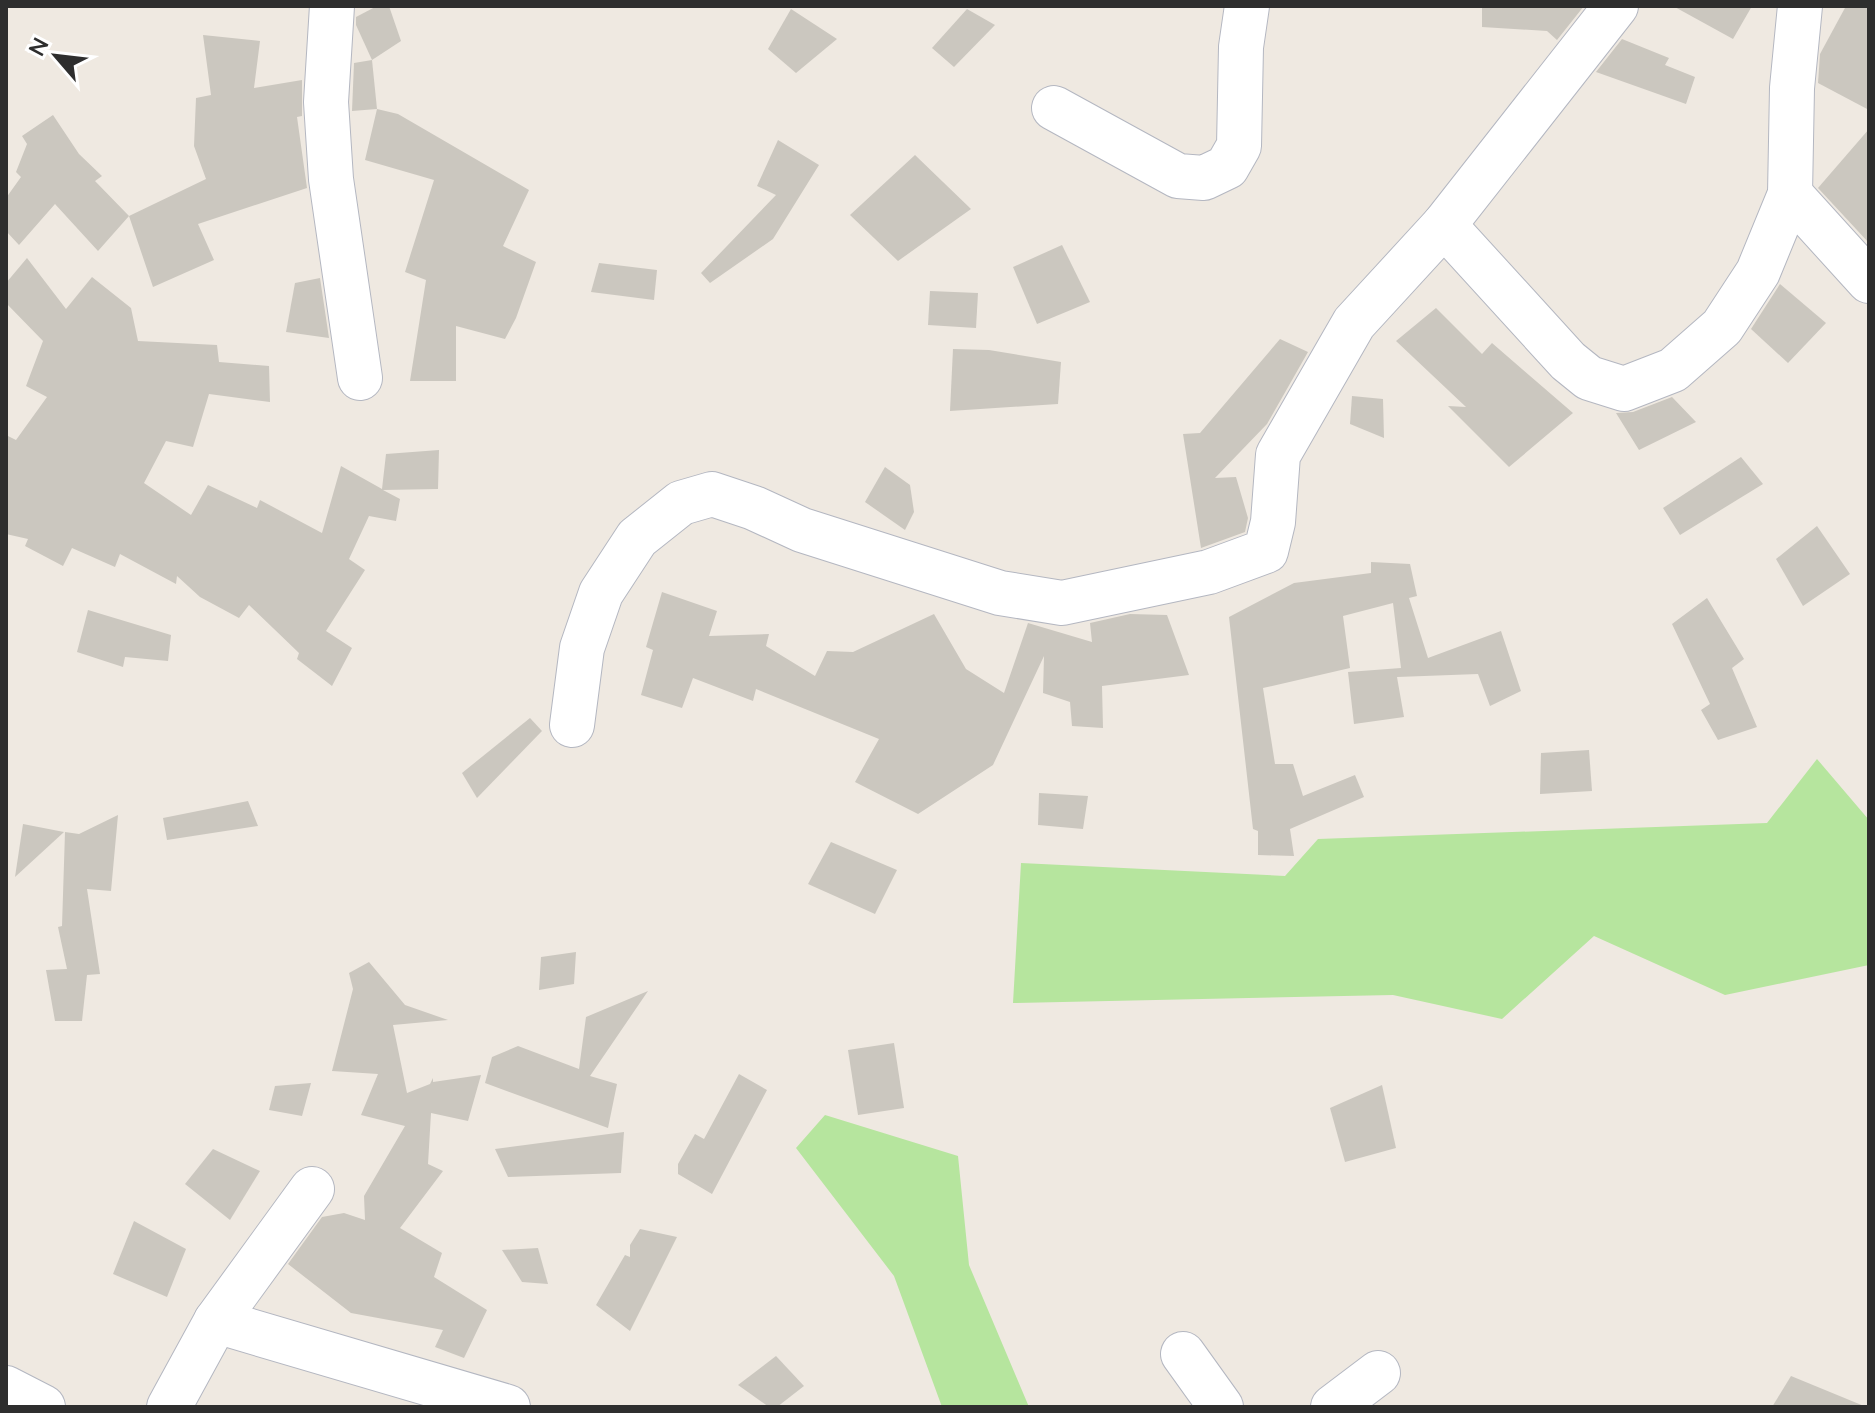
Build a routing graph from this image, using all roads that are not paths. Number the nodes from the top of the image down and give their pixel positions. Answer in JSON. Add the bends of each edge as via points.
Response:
{"nodes":[{"id":1,"x":332,"y":6,"type":"edge"},
{"id":2,"x":1247,"y":6,"type":"edge"},
{"id":3,"x":1616,"y":6,"type":"edge"},
{"id":4,"x":1800,"y":6,"type":"edge"},
{"id":5,"x":1054,"y":108,"type":"dead end"},
{"id":6,"x":1790,"y":194,"type":"junction"},
{"id":7,"x":1444,"y":225,"type":"junction"},
{"id":8,"x":1869,"y":281,"type":"edge"},
{"id":9,"x":360,"y":378,"type":"dead end"},
{"id":10,"x":572,"y":725,"type":"dead end"},
{"id":11,"x":312,"y":1189,"type":"dead end"},
{"id":12,"x":216,"y":1321,"type":"junction"},
{"id":13,"x":1183,"y":1354,"type":"dead end"},
{"id":14,"x":1378,"y":1373,"type":"dead end"},
{"id":15,"x":6,"y":1388,"type":"edge"},
{"id":16,"x":43,"y":1407,"type":"edge"},
{"id":17,"x":169,"y":1407,"type":"edge"},
{"id":18,"x":508,"y":1407,"type":"edge"},
{"id":19,"x":1221,"y":1407,"type":"edge"},
{"id":20,"x":1333,"y":1407,"type":"edge"}],
"edges":[{"from":1,"to":9,"type":"street","via":[[326,102],[331,179]]},
{"from":2,"to":5,"type":"street","via":[[1239,146],[1227,167],[1204,178],[1178,176]]},
{"from":3,"to":7,"type":"street"},
{"from":4,"to":6,"type":"street"},
{"from":6,"to":7,"type":"street","via":[[1758,272],[1722,327],[1673,370],[1624,389],[1589,378],[1568,361]]},
{"from":6,"to":8,"type":"street"},
{"from":7,"to":10,"type":"street","via":[[1354,323],[1278,455],[1266,551],[1209,572],[1062,603],[986,589],[802,530],[712,494],[681,503],[637,538],[601,593],[582,648]]},
{"from":11,"to":12,"type":"street"},
{"from":12,"to":17,"type":"street"},
{"from":12,"to":18,"type":"street"},
{"from":13,"to":19,"type":"street"},
{"from":14,"to":20,"type":"street"},
{"from":15,"to":16,"type":"street"}]}
